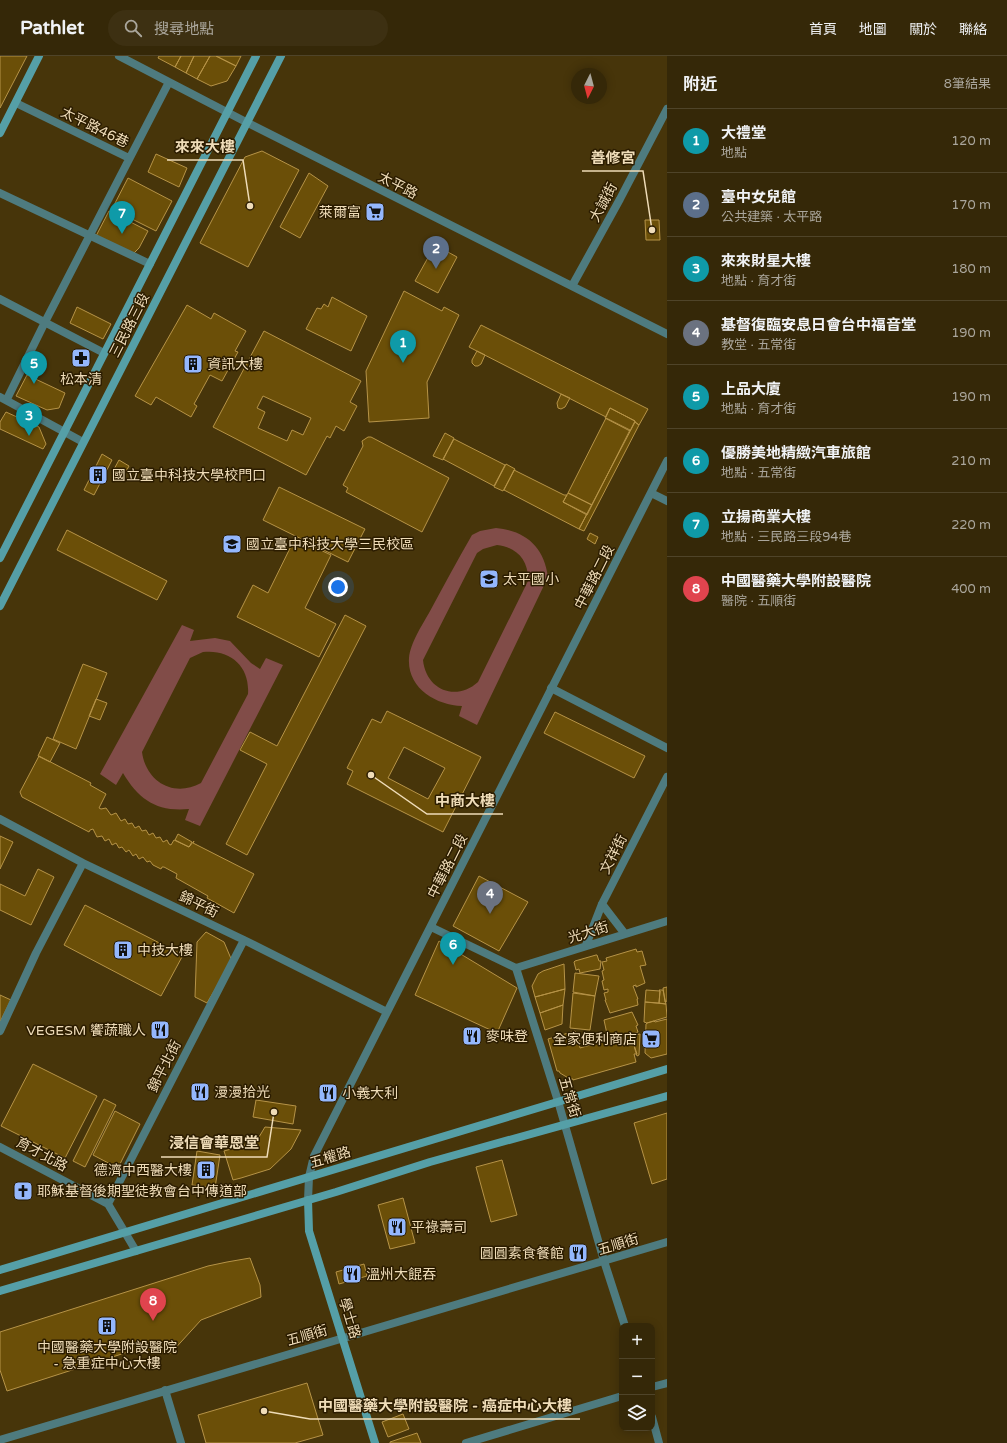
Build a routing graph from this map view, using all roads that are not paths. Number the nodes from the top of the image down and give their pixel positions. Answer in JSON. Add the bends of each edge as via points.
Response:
{"nodes":[{"id":1,"x":39,"y":56,"type":"edge"},
{"id":2,"x":119,"y":56,"type":"edge"},
{"id":3,"x":256,"y":56,"type":"edge"},
{"id":4,"x":281,"y":56,"type":"edge"},
{"id":5,"x":169,"y":82,"type":"junction"},
{"id":6,"x":16,"y":103,"type":"junction"},
{"id":7,"x":667,"y":109,"type":"edge"},
{"id":8,"x":228,"y":112,"type":"junction"},
{"id":9,"x":246,"y":122,"type":"junction"},
{"id":10,"x":0,"y":132,"type":"edge"},
{"id":11,"x":129,"y":158,"type":"junction"},
{"id":12,"x":0,"y":193,"type":"edge"},
{"id":13,"x":89,"y":236,"type":"junction"},
{"id":14,"x":150,"y":264,"type":"junction"},
{"id":15,"x":572,"y":286,"type":"junction"},
{"id":16,"x":0,"y":300,"type":"edge"},
{"id":17,"x":45,"y":322,"type":"junction"},
{"id":18,"x":667,"y":334,"type":"edge"},
{"id":19,"x":104,"y":353,"type":"junction"},
{"id":20,"x":3,"y":398,"type":"edge"},
{"id":21,"x":64,"y":432,"type":"junction"},
{"id":22,"x":83,"y":442,"type":"junction"},
{"id":23,"x":667,"y":461,"type":"edge"},
{"id":24,"x":651,"y":493,"type":"junction"},
{"id":25,"x":667,"y":501,"type":"edge"},
{"id":26,"x":0,"y":558,"type":"edge"},
{"id":27,"x":0,"y":606,"type":"edge"},
{"id":28,"x":551,"y":688,"type":"junction"},
{"id":29,"x":667,"y":748,"type":"edge"},
{"id":30,"x":667,"y":777,"type":"edge"},
{"id":31,"x":0,"y":819,"type":"edge"},
{"id":32,"x":83,"y":863,"type":"junction"},
{"id":33,"x":602,"y":904,"type":"junction"},
{"id":34,"x":667,"y":922,"type":"edge"},
{"id":35,"x":431,"y":927,"type":"junction"},
{"id":36,"x":625,"y":934,"type":"junction"},
{"id":37,"x":244,"y":940,"type":"junction"},
{"id":38,"x":586,"y":946,"type":"junction"},
{"id":39,"x":516,"y":968,"type":"junction"},
{"id":40,"x":387,"y":1012,"type":"junction"},
{"id":41,"x":0,"y":1031,"type":"edge"},
{"id":42,"x":667,"y":1069,"type":"edge"},
{"id":43,"x":667,"y":1096,"type":"edge"},
{"id":44,"x":558,"y":1101,"type":"junction"},
{"id":45,"x":565,"y":1125,"type":"junction"},
{"id":46,"x":0,"y":1147,"type":"edge"},
{"id":47,"x":309,"y":1177,"type":"junction"},
{"id":48,"x":308,"y":1200,"type":"junction"},
{"id":49,"x":108,"y":1204,"type":"junction"},
{"id":50,"x":125,"y":1232,"type":"junction"},
{"id":51,"x":667,"y":1242,"type":"edge"},
{"id":52,"x":136,"y":1251,"type":"junction"},
{"id":53,"x":604,"y":1261,"type":"junction"},
{"id":54,"x":0,"y":1270,"type":"edge"},
{"id":55,"x":0,"y":1291,"type":"edge"},
{"id":56,"x":624,"y":1323,"type":"edge"},
{"id":57,"x":342,"y":1338,"type":"junction"},
{"id":58,"x":667,"y":1383,"type":"edge"},
{"id":59,"x":655,"y":1386,"type":"edge"},
{"id":60,"x":165,"y":1390,"type":"junction"},
{"id":61,"x":619,"y":1397,"type":"edge"},
{"id":62,"x":655,"y":1428,"type":"edge"},
{"id":63,"x":0,"y":1440,"type":"edge"},
{"id":64,"x":181,"y":1443,"type":"edge"},
{"id":65,"x":375,"y":1443,"type":"edge"},
{"id":66,"x":466,"y":1443,"type":"edge"},
{"id":67,"x":659,"y":1443,"type":"edge"}],
"edges":[{"from":1,"to":6,"type":"main road"},
{"from":2,"to":5,"type":"street","name":"太平路"},
{"from":3,"to":8,"type":"main road","name":"三民路三段"},
{"from":4,"to":9,"type":"main road","name":"三民路三段"},
{"from":5,"to":8,"type":"street","name":"太平路"},
{"from":5,"to":11,"type":"street","name":"太平路46巷"},
{"from":6,"to":10,"type":"main road"},
{"from":6,"to":11,"type":"street","name":"太平路46巷"},
{"from":7,"to":15,"type":"street","name":"大誠街"},
{"from":8,"to":9,"type":"street","name":"太平路"},
{"from":8,"to":14,"type":"main road","name":"三民路三段"},
{"from":9,"to":15,"type":"street","name":"太平路"},
{"from":9,"to":22,"type":"main road","name":"三民路三段"},
{"from":11,"to":13,"type":"street"},
{"from":12,"to":13,"type":"street"},
{"from":13,"to":14,"type":"street"},
{"from":13,"to":17,"type":"street"},
{"from":14,"to":19,"type":"main road","name":"三民路三段"},
{"from":15,"to":18,"type":"street","name":"太平路"},
{"from":16,"to":17,"type":"street"},
{"from":17,"to":19,"type":"street"},
{"from":17,"to":20,"type":"street"},
{"from":19,"to":21,"type":"main road","name":"三民路三段"},
{"from":20,"to":21,"type":"street"},
{"from":21,"to":22,"type":"street"},
{"from":21,"to":26,"type":"main road","name":"三民路三段"},
{"from":22,"to":27,"type":"main road","name":"三民路三段"},
{"from":23,"to":24,"type":"street","name":"中華路二段"},
{"from":24,"to":25,"type":"street"},
{"from":24,"to":28,"type":"street","name":"中華路二段"},
{"from":28,"to":29,"type":"street"},
{"from":28,"to":35,"type":"street","name":"中華路二段"},
{"from":30,"to":33,"type":"street","name":"文祥街"},
{"from":31,"to":32,"type":"street","name":"錦平街"},
{"from":32,"to":37,"type":"street","name":"錦平街"},
{"from":32,"to":41,"type":"street","via":[[36,953]]},
{"from":33,"to":36,"type":"street"},
{"from":33,"to":38,"type":"street","name":"文祥街"},
{"from":34,"to":36,"type":"street","name":"光大街"},
{"from":35,"to":39,"type":"street"},
{"from":35,"to":40,"type":"street","name":"中華路二段"},
{"from":36,"to":38,"type":"street","name":"光大街"},
{"from":37,"to":40,"type":"street","name":"錦平街"},
{"from":37,"to":49,"type":"street","name":"錦平北街"},
{"from":38,"to":39,"type":"street","name":"光大街"},
{"from":39,"to":44,"type":"street","name":"五常街"},
{"from":40,"to":47,"type":"street","name":"中華路二段","via":[[314,1156]]},
{"from":42,"to":44,"type":"main road","name":"五權路"},
{"from":43,"to":45,"type":"main road"},
{"from":44,"to":45,"type":"street","name":"五常街"},
{"from":44,"to":47,"type":"main road","name":"五權路"},
{"from":45,"to":48,"type":"main road","via":[[430,1162]]},
{"from":45,"to":53,"type":"street","name":"五常街"},
{"from":46,"to":49,"type":"street","name":"育才北路"},
{"from":47,"to":48,"type":"street","name":"中華路二段"},
{"from":47,"to":50,"type":"main road","name":"五權路"},
{"from":48,"to":52,"type":"main road"},
{"from":48,"to":57,"type":"main road","name":"學士路","via":[[309,1231]]},
{"from":49,"to":50,"type":"street"},
{"from":50,"to":52,"type":"street"},
{"from":50,"to":54,"type":"main road","name":"五權路"},
{"from":51,"to":53,"type":"street","name":"五順街"},
{"from":52,"to":55,"type":"main road"},
{"from":53,"to":56,"type":"street","name":"五常街"},
{"from":53,"to":57,"type":"street","name":"五順街"},
{"from":57,"to":60,"type":"street","name":"五順街"},
{"from":57,"to":65,"type":"main road","name":"學士路"},
{"from":58,"to":59,"type":"street"},
{"from":60,"to":63,"type":"street","name":"五順街"},
{"from":60,"to":64,"type":"street"},
{"from":61,"to":66,"type":"street"},
{"from":62,"to":67,"type":"street"}]}
